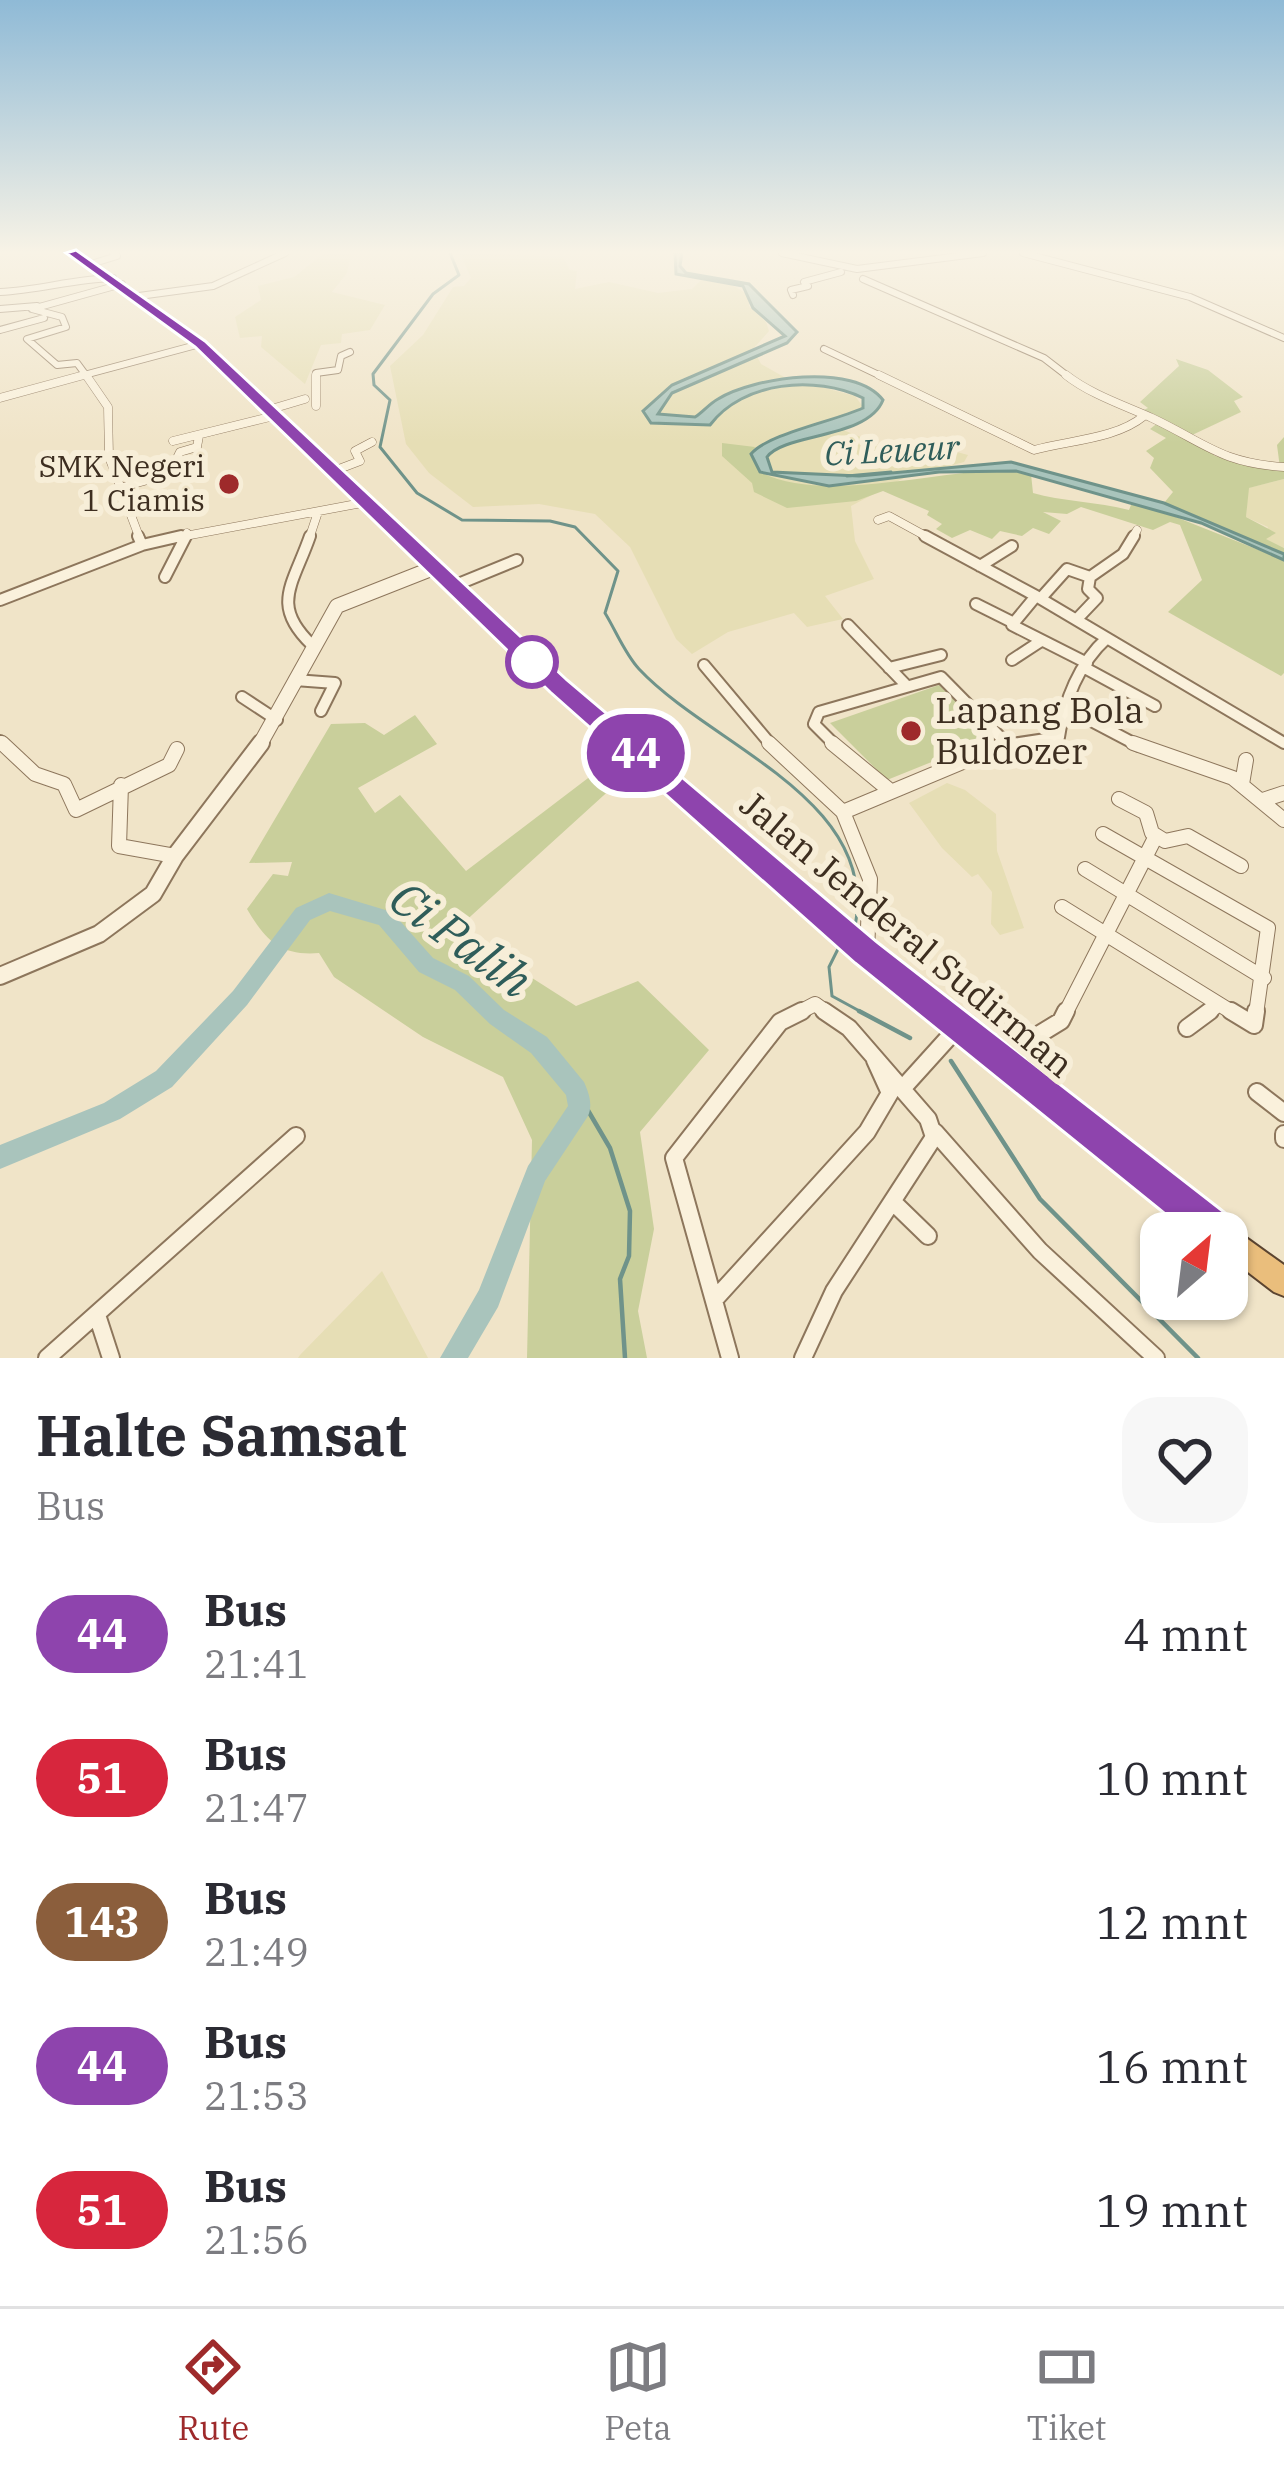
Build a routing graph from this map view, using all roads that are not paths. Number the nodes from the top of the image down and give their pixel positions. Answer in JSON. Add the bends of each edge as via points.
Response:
{"nodes":[{"id":1,"x":47,"y":316,"type":"edge"},
{"id":2,"x":62,"y":316,"type":"edge"},
{"id":3,"x":165,"y":316,"type":"edge"},
{"id":4,"x":949,"y":316,"type":"edge"},
{"id":5,"x":1237,"y":316,"type":"edge"},
{"id":6,"x":0,"y":330,"type":"edge"},
{"id":7,"x":1284,"y":338,"type":"edge"},
{"id":8,"x":200,"y":344,"type":"junction"},
{"id":9,"x":824,"y":349,"type":"dead end"},
{"id":10,"x":350,"y":352,"type":"dead end"},
{"id":11,"x":86,"y":377,"type":"junction"},
{"id":12,"x":0,"y":398,"type":"edge"},
{"id":13,"x":305,"y":400,"type":"dead end"},
{"id":14,"x":316,"y":406,"type":"dead end"},
{"id":15,"x":271,"y":413,"type":"junction"},
{"id":16,"x":1144,"y":416,"type":"junction"},
{"id":17,"x":200,"y":436,"type":"junction"},
{"id":18,"x":172,"y":441,"type":"dead end"},
{"id":19,"x":372,"y":442,"type":"dead end"},
{"id":20,"x":1284,"y":466,"type":"edge"},
{"id":21,"x":332,"y":472,"type":"junction"},
{"id":22,"x":124,"y":487,"type":"junction"},
{"id":23,"x":362,"y":503,"type":"junction"},
{"id":24,"x":319,"y":512,"type":"junction"},
{"id":25,"x":878,"y":520,"type":"dead end"},
{"id":26,"x":1137,"y":530,"type":"dead end"},
{"id":27,"x":187,"y":533,"type":"junction"},
{"id":28,"x":142,"y":545,"type":"junction"},
{"id":29,"x":1012,"y":546,"type":"dead end"},
{"id":30,"x":517,"y":560,"type":"dead end"},
{"id":31,"x":980,"y":566,"type":"junction"},
{"id":32,"x":431,"y":569,"type":"junction"},
{"id":33,"x":165,"y":577,"type":"dead end"},
{"id":34,"x":1090,"y":577,"type":"junction"},
{"id":35,"x":452,"y":587,"type":"junction"},
{"id":36,"x":1039,"y":597,"type":"junction"},
{"id":37,"x":0,"y":599,"type":"edge"},
{"id":38,"x":976,"y":604,"type":"dead end"},
{"id":39,"x":1077,"y":619,"type":"junction"},
{"id":40,"x":1012,"y":622,"type":"junction"},
{"id":41,"x":848,"y":625,"type":"dead end"},
{"id":42,"x":1107,"y":638,"type":"junction"},
{"id":43,"x":1041,"y":641,"type":"junction"},
{"id":44,"x":312,"y":645,"type":"junction"},
{"id":45,"x":941,"y":655,"type":"dead end"},
{"id":46,"x":1012,"y":660,"type":"dead end"},
{"id":47,"x":704,"y":665,"type":"dead end"},
{"id":48,"x":1086,"y":666,"type":"junction"},
{"id":49,"x":889,"y":668,"type":"junction"},
{"id":50,"x":295,"y":680,"type":"junction"},
{"id":51,"x":904,"y":685,"type":"junction"},
{"id":52,"x":242,"y":697,"type":"dead end"},
{"id":53,"x":1063,"y":706,"type":"junction"},
{"id":54,"x":1155,"y":706,"type":"dead end"},
{"id":55,"x":321,"y":711,"type":"dead end"},
{"id":56,"x":277,"y":720,"type":"junction"},
{"id":57,"x":0,"y":741,"type":"edge"},
{"id":58,"x":1006,"y":743,"type":"junction"},
{"id":59,"x":1284,"y":743,"type":"edge"},
{"id":60,"x":177,"y":749,"type":"dead end"},
{"id":61,"x":1246,"y":760,"type":"dead end"},
{"id":62,"x":1242,"y":784,"type":"junction"},
{"id":63,"x":122,"y":785,"type":"junction"},
{"id":64,"x":888,"y":789,"type":"junction"},
{"id":65,"x":1284,"y":793,"type":"edge"},
{"id":66,"x":1119,"y":799,"type":"dead end"},
{"id":67,"x":1263,"y":800,"type":"junction"},
{"id":68,"x":843,"y":812,"type":"junction"},
{"id":69,"x":1284,"y":820,"type":"edge"},
{"id":70,"x":1103,"y":834,"type":"dead end"},
{"id":71,"x":1156,"y":836,"type":"junction"},
{"id":72,"x":175,"y":856,"type":"junction"},
{"id":73,"x":1146,"y":858,"type":"junction"},
{"id":74,"x":1241,"y":866,"type":"dead end"},
{"id":75,"x":1084,"y":869,"type":"dead end"},
{"id":76,"x":1129,"y":894,"type":"junction"},
{"id":77,"x":1062,"y":907,"type":"dead end"},
{"id":78,"x":1106,"y":934,"type":"junction"},
{"id":79,"x":863,"y":949,"type":"junction"},
{"id":80,"x":0,"y":976,"type":"edge"},
{"id":81,"x":1264,"y":978,"type":"junction"},
{"id":82,"x":1218,"y":1005,"type":"junction"},
{"id":83,"x":958,"y":1027,"type":"junction"},
{"id":84,"x":1187,"y":1028,"type":"dead end"},
{"id":85,"x":875,"y":1060,"type":"junction"},
{"id":86,"x":1000,"y":1060,"type":"junction"},
{"id":87,"x":902,"y":1089,"type":"junction"},
{"id":88,"x":1257,"y":1092,"type":"dead end"},
{"id":89,"x":1284,"y":1113,"type":"edge"},
{"id":90,"x":933,"y":1130,"type":"junction"},
{"id":91,"x":296,"y":1136,"type":"dead end"},
{"id":92,"x":893,"y":1202,"type":"junction"},
{"id":93,"x":1193,"y":1212,"type":"edge"},
{"id":94,"x":928,"y":1236,"type":"dead end"},
{"id":95,"x":1248,"y":1255,"type":"edge"},
{"id":96,"x":1284,"y":1282,"type":"edge"},
{"id":97,"x":715,"y":1298,"type":"junction"},
{"id":98,"x":97,"y":1316,"type":"junction"},
{"id":99,"x":47,"y":1358,"type":"edge"},
{"id":100,"x":111,"y":1358,"type":"edge"},
{"id":101,"x":730,"y":1358,"type":"edge"},
{"id":102,"x":802,"y":1358,"type":"edge"},
{"id":103,"x":1156,"y":1358,"type":"edge"}],
"edges":[{"from":1,"to":6,"type":"street"},
{"from":2,"to":11,"type":"street","via":[[66,327],[27,339],[57,365],[77,363]]},
{"from":3,"to":8,"type":"highway","name":"Jalan Jenderal Sudirman"},
{"from":4,"to":16,"type":"street","via":[[1044,358]]},
{"from":5,"to":7,"type":"street"},
{"from":8,"to":11,"type":"street"},
{"from":8,"to":15,"type":"highway","name":"Jalan Jenderal Sudirman"},
{"from":9,"to":16,"type":"street","via":[[1034,450],[1124,432]]},
{"from":10,"to":14,"type":"street","via":[[338,371],[316,373]]},
{"from":11,"to":12,"type":"street"},
{"from":11,"to":22,"type":"street","via":[[108,407],[109,457]]},
{"from":13,"to":15,"type":"street"},
{"from":15,"to":17,"type":"street"},
{"from":15,"to":21,"type":"highway","name":"Jalan Jenderal Sudirman"},
{"from":16,"to":20,"type":"street","via":[[1217,456]]},
{"from":17,"to":18,"type":"street"},
{"from":17,"to":22,"type":"street","via":[[197,447],[178,454],[172,472]]},
{"from":19,"to":21,"type":"street","via":[[356,451],[360,461]]},
{"from":21,"to":23,"type":"highway","name":"Jalan Jenderal Sudirman"},
{"from":22,"to":28,"type":"street"},
{"from":23,"to":24,"type":"street"},
{"from":23,"to":32,"type":"highway","name":"Jalan Jenderal Sudirman"},
{"from":24,"to":27,"type":"street"},
{"from":24,"to":44,"type":"street","via":[[286,605],[289,623]]},
{"from":25,"to":31,"type":"street","via":[[890,516]]},
{"from":26,"to":34,"type":"street","via":[[1124,554]]},
{"from":27,"to":28,"type":"street"},
{"from":27,"to":33,"type":"street"},
{"from":28,"to":37,"type":"street"},
{"from":29,"to":31,"type":"street"},
{"from":30,"to":35,"type":"street"},
{"from":31,"to":36,"type":"street"},
{"from":32,"to":35,"type":"highway","name":"Jalan Jenderal Sudirman"},
{"from":32,"to":44,"type":"street","via":[[338,606]]},
{"from":34,"to":36,"type":"street","via":[[1067,568]]},
{"from":34,"to":39,"type":"street","via":[[1086,584],[1097,598]]},
{"from":35,"to":79,"type":"highway","name":"Jalan Jenderal Sudirman"},
{"from":36,"to":39,"type":"street"},
{"from":36,"to":40,"type":"street"},
{"from":38,"to":40,"type":"street"},
{"from":39,"to":42,"type":"street"},
{"from":40,"to":43,"type":"street"},
{"from":41,"to":49,"type":"street"},
{"from":42,"to":48,"type":"street"},
{"from":42,"to":59,"type":"street"},
{"from":43,"to":46,"type":"street"},
{"from":43,"to":48,"type":"street"},
{"from":44,"to":50,"type":"street"},
{"from":45,"to":49,"type":"street"},
{"from":47,"to":68,"type":"street","via":[[783,759]]},
{"from":48,"to":53,"type":"street"},
{"from":48,"to":54,"type":"street"},
{"from":49,"to":51,"type":"street"},
{"from":50,"to":55,"type":"street","via":[[335,683]]},
{"from":50,"to":56,"type":"street"},
{"from":51,"to":58,"type":"street","via":[[943,677]]},
{"from":51,"to":64,"type":"street","via":[[820,712],[814,724]]},
{"from":52,"to":56,"type":"street"},
{"from":53,"to":58,"type":"street","via":[[1059,736]]},
{"from":53,"to":62,"type":"street","via":[[1125,740]]},
{"from":56,"to":72,"type":"street"},
{"from":57,"to":63,"type":"street","via":[[35,774],[64,784],[76,810]]},
{"from":58,"to":64,"type":"street"},
{"from":60,"to":63,"type":"street","via":[[169,765]]},
{"from":61,"to":62,"type":"street"},
{"from":62,"to":67,"type":"street"},
{"from":63,"to":72,"type":"street","via":[[119,846]]},
{"from":64,"to":68,"type":"street"},
{"from":65,"to":67,"type":"street"},
{"from":66,"to":71,"type":"street","via":[[1146,814]]},
{"from":67,"to":69,"type":"street"},
{"from":68,"to":79,"type":"street","via":[[874,880]]},
{"from":70,"to":73,"type":"street"},
{"from":71,"to":73,"type":"street"},
{"from":71,"to":74,"type":"street","via":[[1175,843],[1189,836]]},
{"from":72,"to":80,"type":"street","via":[[153,894],[123,920]]},
{"from":73,"to":76,"type":"street"},
{"from":73,"to":81,"type":"street","via":[[1268,928]]},
{"from":75,"to":76,"type":"street"},
{"from":76,"to":78,"type":"street"},
{"from":76,"to":81,"type":"street"},
{"from":77,"to":78,"type":"street"},
{"from":78,"to":82,"type":"street"},
{"from":78,"to":86,"type":"street","via":[[1061,1021]]},
{"from":79,"to":83,"type":"highway","name":"Jalan Jenderal Sudirman"},
{"from":81,"to":82,"type":"street","via":[[1254,1025]]},
{"from":82,"to":84,"type":"street"},
{"from":83,"to":86,"type":"highway","name":"Jalan Jenderal Sudirman"},
{"from":83,"to":87,"type":"street"},
{"from":85,"to":87,"type":"street"},
{"from":85,"to":97,"type":"street","via":[[890,1094],[867,1132]]},
{"from":85,"to":97,"type":"street","via":[[832,1014],[802,1006],[677,1152],[674,1167]]},
{"from":86,"to":93,"type":"highway","name":"Jalan Jenderal Sudirman"},
{"from":87,"to":90,"type":"street"},
{"from":88,"to":89,"type":"street"},
{"from":90,"to":92,"type":"street","via":[[932,1146]]},
{"from":90,"to":103,"type":"street","via":[[1006,1220]]},
{"from":91,"to":98,"type":"street"},
{"from":92,"to":94,"type":"street"},
{"from":92,"to":102,"type":"street","via":[[834,1291]]},
{"from":95,"to":96,"type":"highway"},
{"from":97,"to":101,"type":"street"},
{"from":98,"to":99,"type":"street"},
{"from":98,"to":100,"type":"street"}]}
